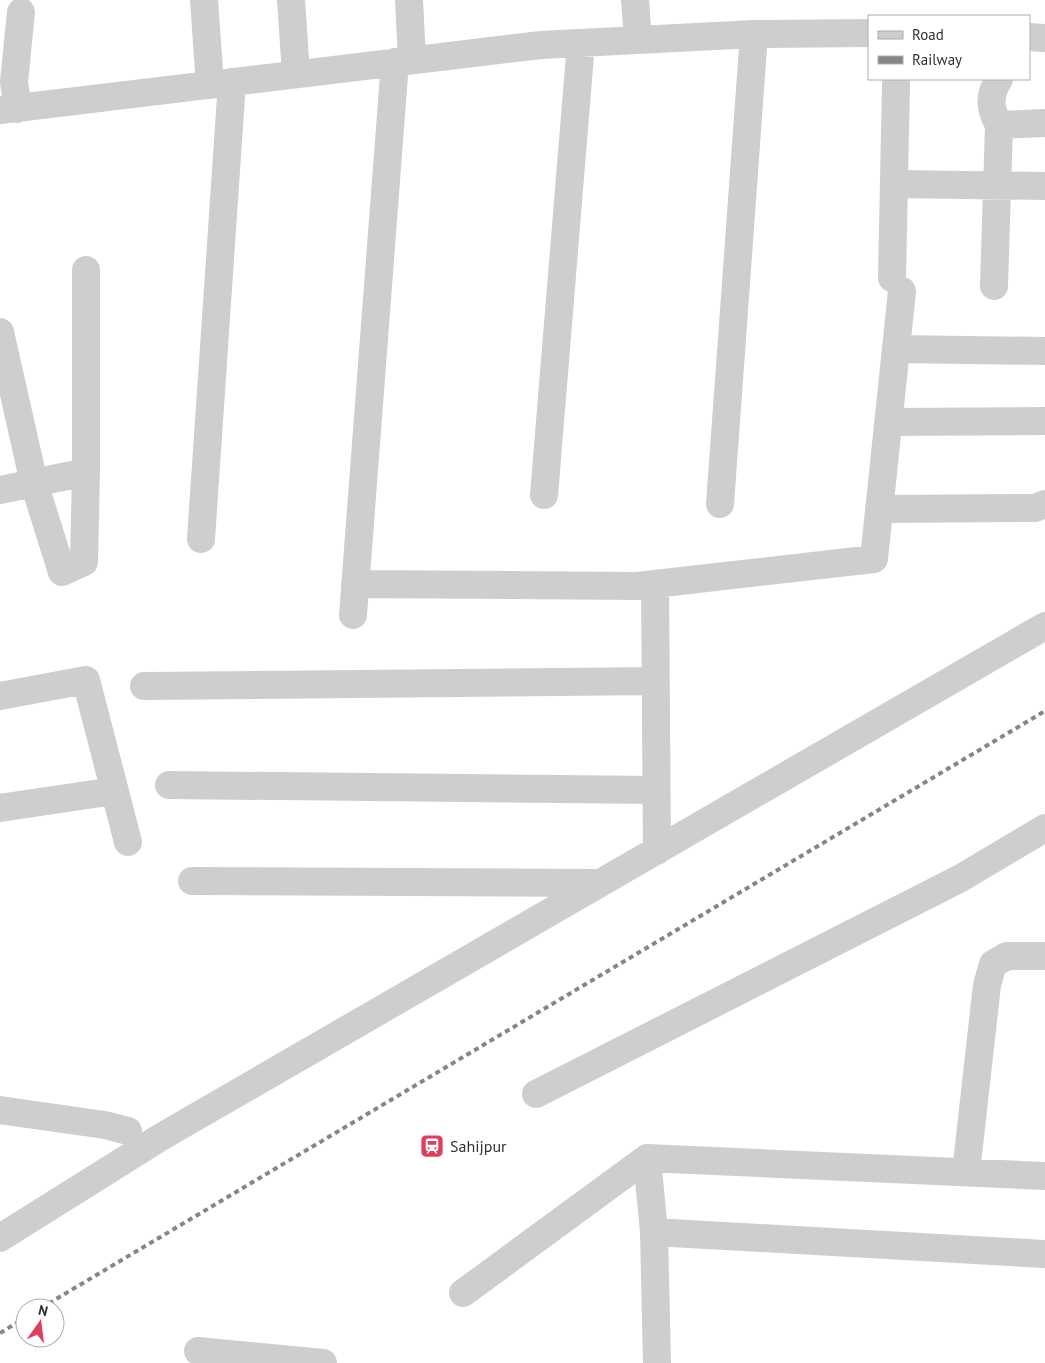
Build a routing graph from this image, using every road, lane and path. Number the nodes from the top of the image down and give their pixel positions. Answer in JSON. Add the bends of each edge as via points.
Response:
{"nodes":[{"id":1,"x":204,"y":0,"type":"edge"},
{"id":2,"x":291,"y":0,"type":"edge"},
{"id":3,"x":409,"y":0,"type":"edge"},
{"id":4,"x":635,"y":0,"type":"edge"},
{"id":5,"x":14,"y":8,"type":"edge"},
{"id":6,"x":868,"y":33,"type":"edge"},
{"id":7,"x":754,"y":34,"type":"junction"},
{"id":8,"x":1030,"y":37,"type":"edge"},
{"id":9,"x":1045,"y":38,"type":"edge"},
{"id":10,"x":638,"y":40,"type":"junction"},
{"id":11,"x":580,"y":43,"type":"junction"},
{"id":12,"x":404,"y":61,"type":"junction"},
{"id":13,"x":296,"y":74,"type":"junction"},
{"id":14,"x":998,"y":80,"type":"edge"},
{"id":15,"x":221,"y":84,"type":"junction"},
{"id":16,"x":896,"y":84,"type":"dead end"},
{"id":17,"x":9,"y":110,"type":"edge"},
{"id":18,"x":1045,"y":123,"type":"edge"},
{"id":19,"x":999,"y":125,"type":"junction"},
{"id":20,"x":894,"y":184,"type":"junction"},
{"id":21,"x":998,"y":186,"type":"junction"},
{"id":22,"x":1045,"y":186,"type":"edge"},
{"id":23,"x":86,"y":270,"type":"dead end"},
{"id":24,"x":994,"y":286,"type":"dead end"},
{"id":25,"x":0,"y":332,"type":"edge"},
{"id":26,"x":896,"y":349,"type":"junction"},
{"id":27,"x":1045,"y":351,"type":"edge"},
{"id":28,"x":1045,"y":421,"type":"edge"},
{"id":29,"x":888,"y":422,"type":"junction"},
{"id":30,"x":86,"y":472,"type":"junction"},
{"id":31,"x":34,"y":484,"type":"junction"},
{"id":32,"x":0,"y":490,"type":"edge"},
{"id":33,"x":544,"y":495,"type":"dead end"},
{"id":34,"x":720,"y":504,"type":"dead end"},
{"id":35,"x":1045,"y":504,"type":"edge"},
{"id":36,"x":879,"y":509,"type":"junction"},
{"id":37,"x":201,"y":539,"type":"dead end"},
{"id":38,"x":355,"y":584,"type":"junction"},
{"id":39,"x":655,"y":584,"type":"junction"},
{"id":40,"x":353,"y":616,"type":"dead end"},
{"id":41,"x":1045,"y":626,"type":"edge"},
{"id":42,"x":655,"y":681,"type":"junction"},
{"id":43,"x":144,"y":686,"type":"dead end"},
{"id":44,"x":0,"y":696,"type":"edge"},
{"id":45,"x":169,"y":785,"type":"dead end"},
{"id":46,"x":656,"y":790,"type":"junction"},
{"id":47,"x":114,"y":791,"type":"junction"},
{"id":48,"x":0,"y":808,"type":"edge"},
{"id":49,"x":1045,"y":828,"type":"edge"},
{"id":50,"x":128,"y":842,"type":"dead end"},
{"id":51,"x":657,"y":851,"type":"junction"},
{"id":52,"x":192,"y":881,"type":"dead end"},
{"id":53,"x":601,"y":883,"type":"junction"},
{"id":54,"x":1045,"y":956,"type":"edge"},
{"id":55,"x":536,"y":1094,"type":"dead end"},
{"id":56,"x":0,"y":1110,"type":"edge"},
{"id":57,"x":128,"y":1131,"type":"dead end"},
{"id":58,"x":647,"y":1158,"type":"junction"},
{"id":59,"x":966,"y":1172,"type":"junction"},
{"id":60,"x":1045,"y":1176,"type":"edge"},
{"id":61,"x":654,"y":1232,"type":"junction"},
{"id":62,"x":0,"y":1238,"type":"edge"},
{"id":63,"x":1045,"y":1254,"type":"edge"},
{"id":64,"x":463,"y":1293,"type":"dead end"},
{"id":65,"x":198,"y":1350,"type":"dead end"},
{"id":66,"x":322,"y":1363,"type":"edge"},
{"id":67,"x":657,"y":1363,"type":"edge"}],
"edges":[{"from":1,"to":15,"type":"street"},
{"from":2,"to":13,"type":"street"},
{"from":3,"to":12,"type":"street"},
{"from":4,"to":10,"type":"street"},
{"from":5,"to":17,"type":"street","via":[[14,82]]},
{"from":6,"to":7,"type":"street"},
{"from":7,"to":10,"type":"street"},
{"from":7,"to":34,"type":"street"},
{"from":8,"to":9,"type":"street"},
{"from":10,"to":11,"type":"street"},
{"from":11,"to":12,"type":"street"},
{"from":11,"to":33,"type":"street"},
{"from":12,"to":13,"type":"street"},
{"from":12,"to":38,"type":"street"},
{"from":13,"to":15,"type":"street"},
{"from":14,"to":19,"type":"street","via":[[993,89],[992,112]]},
{"from":15,"to":17,"type":"street"},
{"from":15,"to":37,"type":"street"},
{"from":16,"to":20,"type":"street"},
{"from":18,"to":19,"type":"street"},
{"from":19,"to":21,"type":"street"},
{"from":20,"to":21,"type":"street"},
{"from":20,"to":26,"type":"street"},
{"from":21,"to":22,"type":"street"},
{"from":21,"to":24,"type":"street"},
{"from":23,"to":30,"type":"street"},
{"from":25,"to":31,"type":"street"},
{"from":26,"to":27,"type":"street"},
{"from":26,"to":29,"type":"street"},
{"from":28,"to":29,"type":"street"},
{"from":29,"to":36,"type":"street"},
{"from":30,"to":31,"type":"street"},
{"from":30,"to":31,"type":"street","via":[[84,562],[62,572]]},
{"from":31,"to":32,"type":"street"},
{"from":35,"to":36,"type":"street","via":[[1035,508]]},
{"from":36,"to":39,"type":"street","via":[[874,559]]},
{"from":38,"to":39,"type":"street"},
{"from":38,"to":40,"type":"street"},
{"from":39,"to":42,"type":"street"},
{"from":41,"to":51,"type":"street"},
{"from":42,"to":43,"type":"street"},
{"from":42,"to":46,"type":"street"},
{"from":44,"to":47,"type":"street","via":[[86,680]]},
{"from":45,"to":46,"type":"street"},
{"from":46,"to":51,"type":"street"},
{"from":47,"to":48,"type":"street"},
{"from":47,"to":50,"type":"street"},
{"from":49,"to":55,"type":"street","via":[[961,878]]},
{"from":51,"to":53,"type":"street"},
{"from":52,"to":53,"type":"street"},
{"from":53,"to":62,"type":"street","via":[[161,1137]]},
{"from":54,"to":59,"type":"street","via":[[1007,956],[994,964],[987,985]]},
{"from":56,"to":57,"type":"street"},
{"from":58,"to":59,"type":"street"},
{"from":58,"to":61,"type":"street"},
{"from":58,"to":64,"type":"street"},
{"from":59,"to":60,"type":"street"},
{"from":61,"to":63,"type":"street"},
{"from":61,"to":67,"type":"street"},
{"from":65,"to":66,"type":"street"}]}
